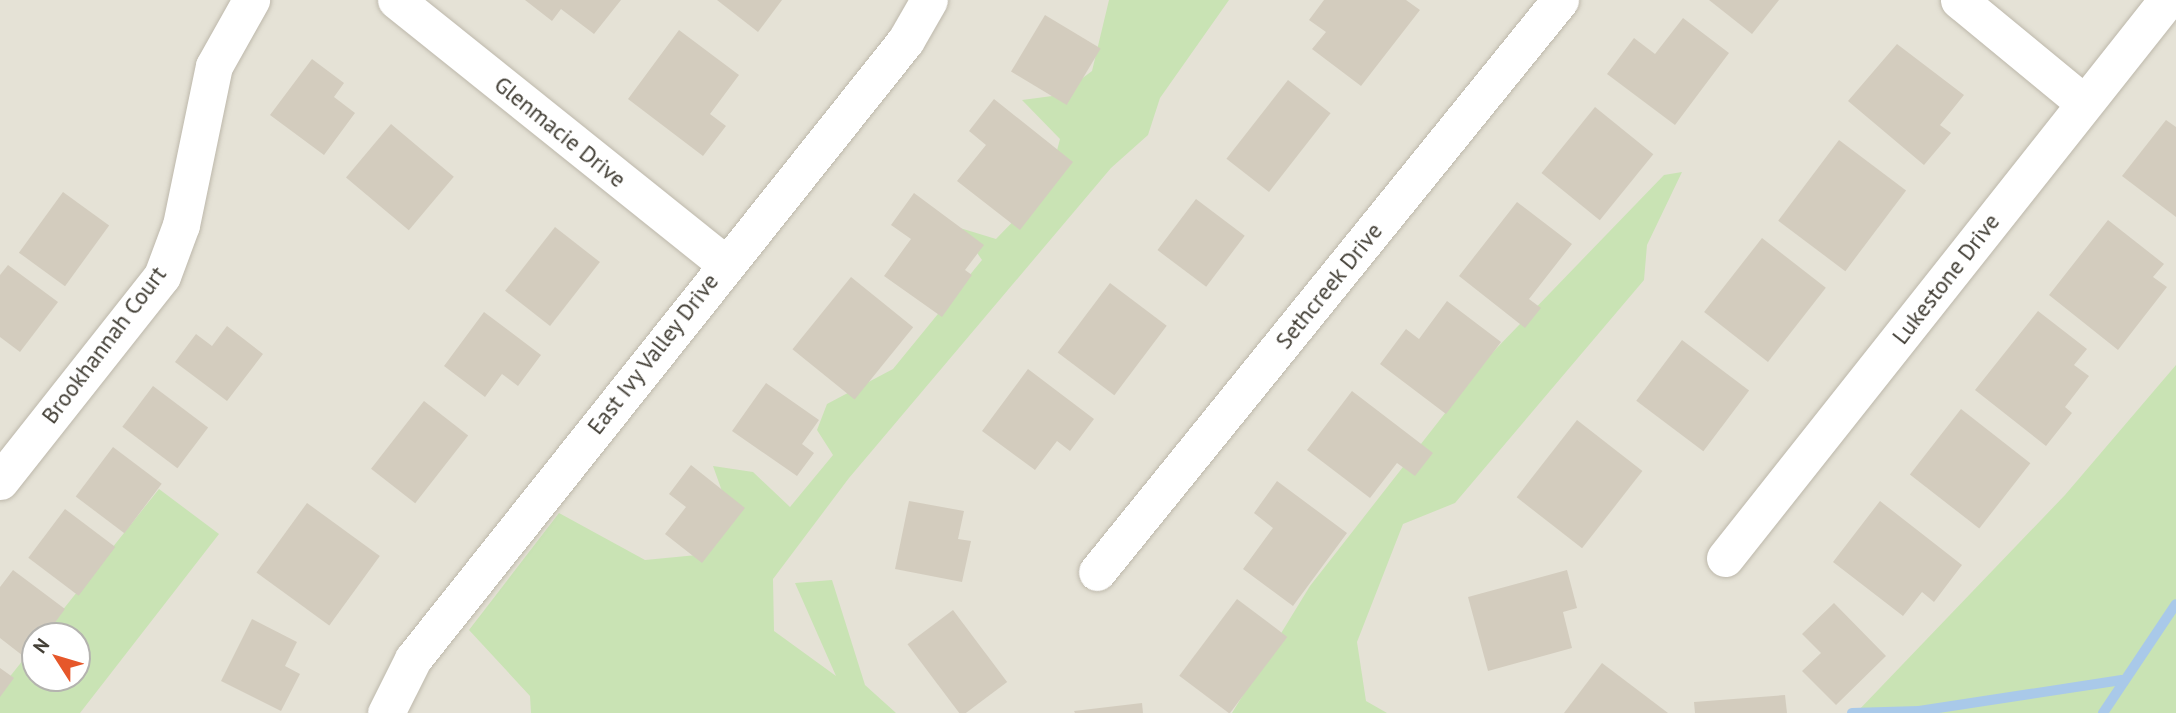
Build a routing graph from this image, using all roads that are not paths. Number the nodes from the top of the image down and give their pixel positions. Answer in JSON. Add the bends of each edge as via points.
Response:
{"nodes":[{"id":1,"x":251,"y":0,"type":"edge"},
{"id":2,"x":396,"y":0,"type":"edge"},
{"id":3,"x":929,"y":0,"type":"edge"},
{"id":4,"x":1560,"y":0,"type":"edge"},
{"id":5,"x":1959,"y":0,"type":"edge"},
{"id":6,"x":2167,"y":0,"type":"edge"},
{"id":7,"x":2084,"y":103,"type":"junction"},
{"id":8,"x":725,"y":264,"type":"junction"},
{"id":9,"x":0,"y":481,"type":"edge"},
{"id":10,"x":1725,"y":558,"type":"dead end"},
{"id":11,"x":1097,"y":572,"type":"dead end"},
{"id":12,"x":386,"y":713,"type":"edge"}],
"edges":[{"from":1,"to":9,"type":"street","name":"Brookhannah Court","via":[[214,66],[181,225],[162,276]]},
{"from":2,"to":8,"type":"street","name":"Glenmacie Drive"},
{"from":3,"to":8,"type":"street","name":"East Ivy Valley Drive","via":[[906,40]]},
{"from":4,"to":11,"type":"street","name":"Sethcreek Drive"},
{"from":5,"to":7,"type":"street"},
{"from":6,"to":7,"type":"street","name":"Lukestone Drive"},
{"from":7,"to":10,"type":"street","name":"Lukestone Drive"},
{"from":8,"to":12,"type":"street","name":"East Ivy Valley Drive","via":[[413,659]]}]}
